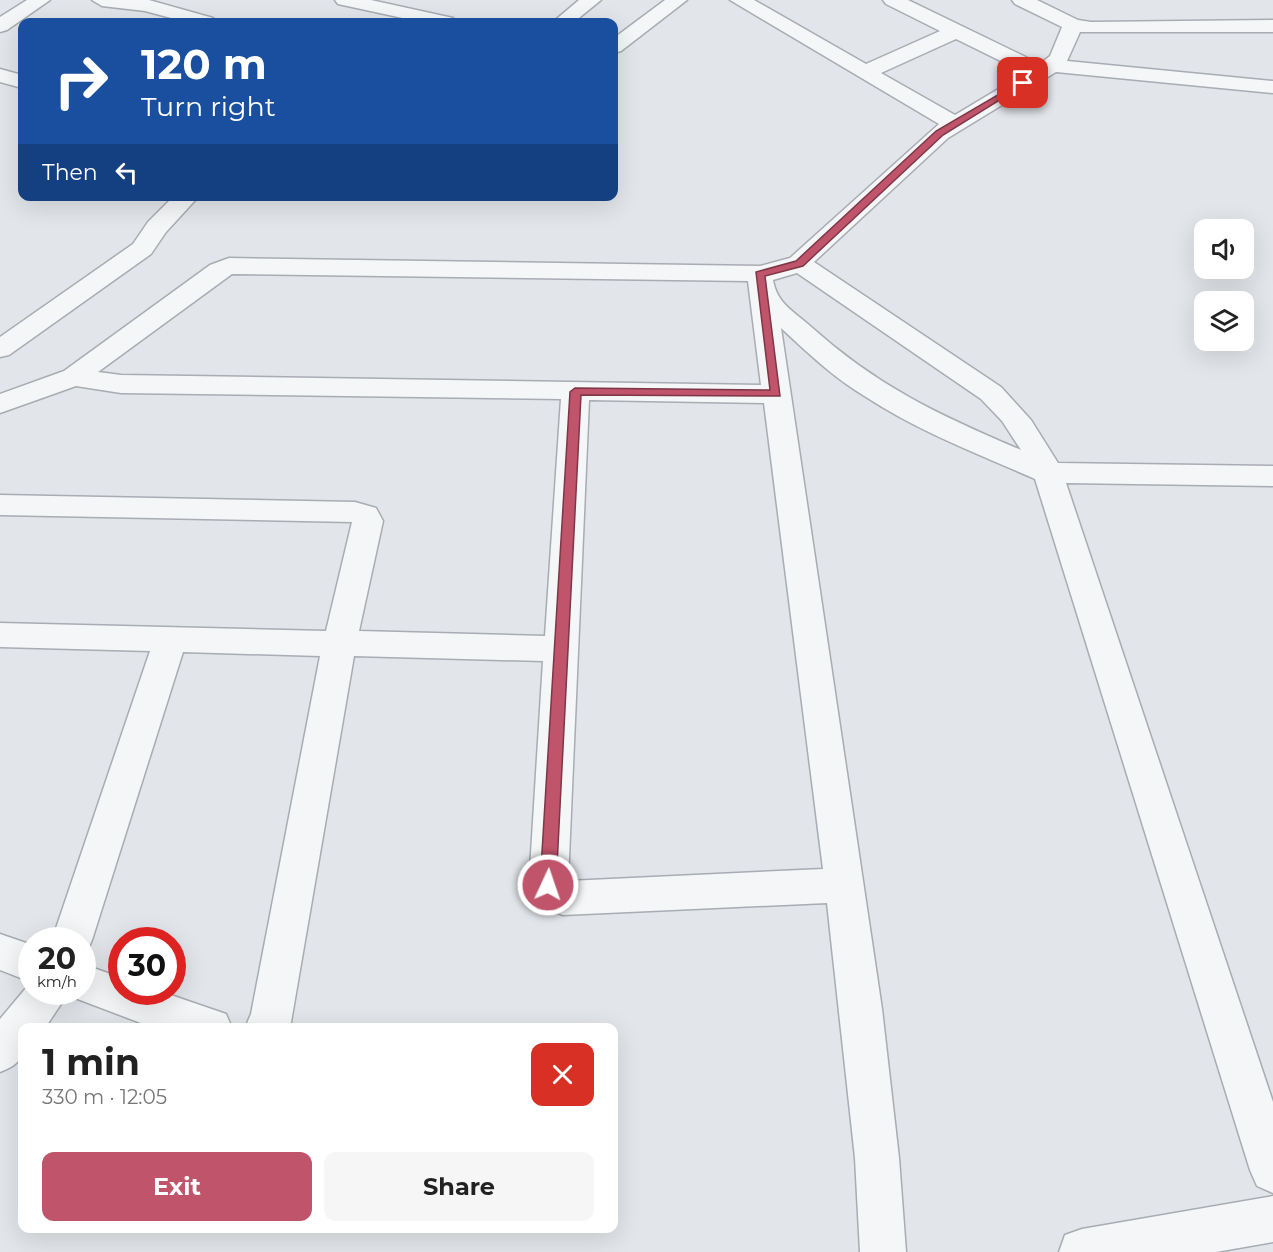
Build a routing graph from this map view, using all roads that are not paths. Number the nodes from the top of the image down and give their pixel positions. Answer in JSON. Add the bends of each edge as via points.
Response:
{"nodes":[{"id":1,"x":40,"y":0,"type":"edge"},
{"id":2,"x":102,"y":0,"type":"edge"},
{"id":3,"x":345,"y":0,"type":"edge"},
{"id":4,"x":591,"y":0,"type":"edge"},
{"id":5,"x":677,"y":0,"type":"edge"},
{"id":6,"x":740,"y":0,"type":"edge"},
{"id":7,"x":893,"y":0,"type":"edge"},
{"id":8,"x":1022,"y":0,"type":"edge"},
{"id":9,"x":373,"y":6,"type":"junction"},
{"id":10,"x":192,"y":18,"type":"edge"},
{"id":11,"x":361,"y":18,"type":"edge"},
{"id":12,"x":428,"y":18,"type":"edge"},
{"id":13,"x":567,"y":18,"type":"edge"},
{"id":14,"x":1073,"y":25,"type":"junction"},
{"id":15,"x":0,"y":26,"type":"edge"},
{"id":16,"x":1273,"y":26,"type":"edge"},
{"id":17,"x":956,"y":31,"type":"junction"},
{"id":18,"x":618,"y":44,"type":"edge"},
{"id":19,"x":1047,"y":70,"type":"junction"},
{"id":20,"x":865,"y":72,"type":"junction"},
{"id":21,"x":0,"y":75,"type":"edge"},
{"id":22,"x":18,"y":81,"type":"edge"},
{"id":23,"x":1273,"y":87,"type":"edge"},
{"id":24,"x":953,"y":123,"type":"junction"},
{"id":25,"x":183,"y":201,"type":"edge"},
{"id":26,"x":799,"y":263,"type":"junction"},
{"id":27,"x":761,"y":286,"type":"junction"},
{"id":28,"x":0,"y":350,"type":"edge"},
{"id":29,"x":74,"y":377,"type":"junction"},
{"id":30,"x":575,"y":392,"type":"junction"},
{"id":31,"x":776,"y":394,"type":"junction"},
{"id":32,"x":0,"y":404,"type":"edge"},
{"id":33,"x":1048,"y":473,"type":"junction"},
{"id":34,"x":1273,"y":476,"type":"edge"},
{"id":35,"x":0,"y":505,"type":"edge"},
{"id":36,"x":0,"y":635,"type":"edge"},
{"id":37,"x":170,"y":640,"type":"junction"},
{"id":38,"x":339,"y":645,"type":"junction"},
{"id":39,"x":561,"y":649,"type":"junction"},
{"id":40,"x":844,"y":885,"type":"junction"},
{"id":41,"x":76,"y":927,"type":"edge"},
{"id":42,"x":0,"y":952,"type":"edge"},
{"id":43,"x":18,"y":959,"type":"edge"},
{"id":44,"x":96,"y":988,"type":"edge"},
{"id":45,"x":38,"y":1005,"type":"edge"},
{"id":46,"x":23,"y":1023,"type":"edge"},
{"id":47,"x":197,"y":1023,"type":"edge"},
{"id":48,"x":270,"y":1023,"type":"edge"},
{"id":49,"x":18,"y":1030,"type":"edge"},
{"id":50,"x":0,"y":1052,"type":"edge"},
{"id":51,"x":1273,"y":1170,"type":"edge"},
{"id":52,"x":1273,"y":1219,"type":"edge"},
{"id":53,"x":883,"y":1252,"type":"edge"},
{"id":54,"x":1082,"y":1252,"type":"edge"}],
"edges":[{"from":1,"to":15,"type":"street"},
{"from":2,"to":10,"type":"street","via":[[146,5]]},
{"from":3,"to":9,"type":"street"},
{"from":4,"to":13,"type":"street"},
{"from":5,"to":18,"type":"street"},
{"from":6,"to":20,"type":"street"},
{"from":7,"to":17,"type":"street"},
{"from":8,"to":14,"type":"street"},
{"from":9,"to":11,"type":"street"},
{"from":9,"to":12,"type":"street"},
{"from":14,"to":16,"type":"street","via":[[1112,29]]},
{"from":14,"to":19,"type":"street","via":[[1059,58]]},
{"from":17,"to":19,"type":"street"},
{"from":17,"to":20,"type":"street"},
{"from":19,"to":23,"type":"street"},
{"from":19,"to":24,"type":"street"},
{"from":20,"to":24,"type":"street"},
{"from":21,"to":22,"type":"street"},
{"from":24,"to":26,"type":"street"},
{"from":25,"to":28,"type":"street","via":[[142,249]]},
{"from":26,"to":27,"type":"street"},
{"from":26,"to":33,"type":"street","via":[[991,393],[1032,439]]},
{"from":27,"to":29,"type":"street","via":[[229,266]]},
{"from":27,"to":31,"type":"street"},
{"from":27,"to":33,"type":"street","via":[[834,362],[884,396],[926,420]]},
{"from":29,"to":30,"type":"street","via":[[121,384]]},
{"from":29,"to":32,"type":"street"},
{"from":30,"to":31,"type":"street"},
{"from":30,"to":39,"type":"street"},
{"from":31,"to":40,"type":"street"},
{"from":33,"to":34,"type":"street"},
{"from":33,"to":51,"type":"street"},
{"from":35,"to":38,"type":"street","via":[[365,515],[368,521]]},
{"from":36,"to":37,"type":"street"},
{"from":37,"to":38,"type":"street"},
{"from":37,"to":41,"type":"street"},
{"from":38,"to":39,"type":"street"},
{"from":38,"to":48,"type":"street"},
{"from":39,"to":40,"type":"street","via":[[548,885],[553,894],[563,898]]},
{"from":40,"to":53,"type":"street","via":[[871,1088]]},
{"from":42,"to":43,"type":"street"},
{"from":44,"to":47,"type":"street"},
{"from":45,"to":46,"type":"street"},
{"from":49,"to":50,"type":"street"},
{"from":52,"to":54,"type":"street"}]}
